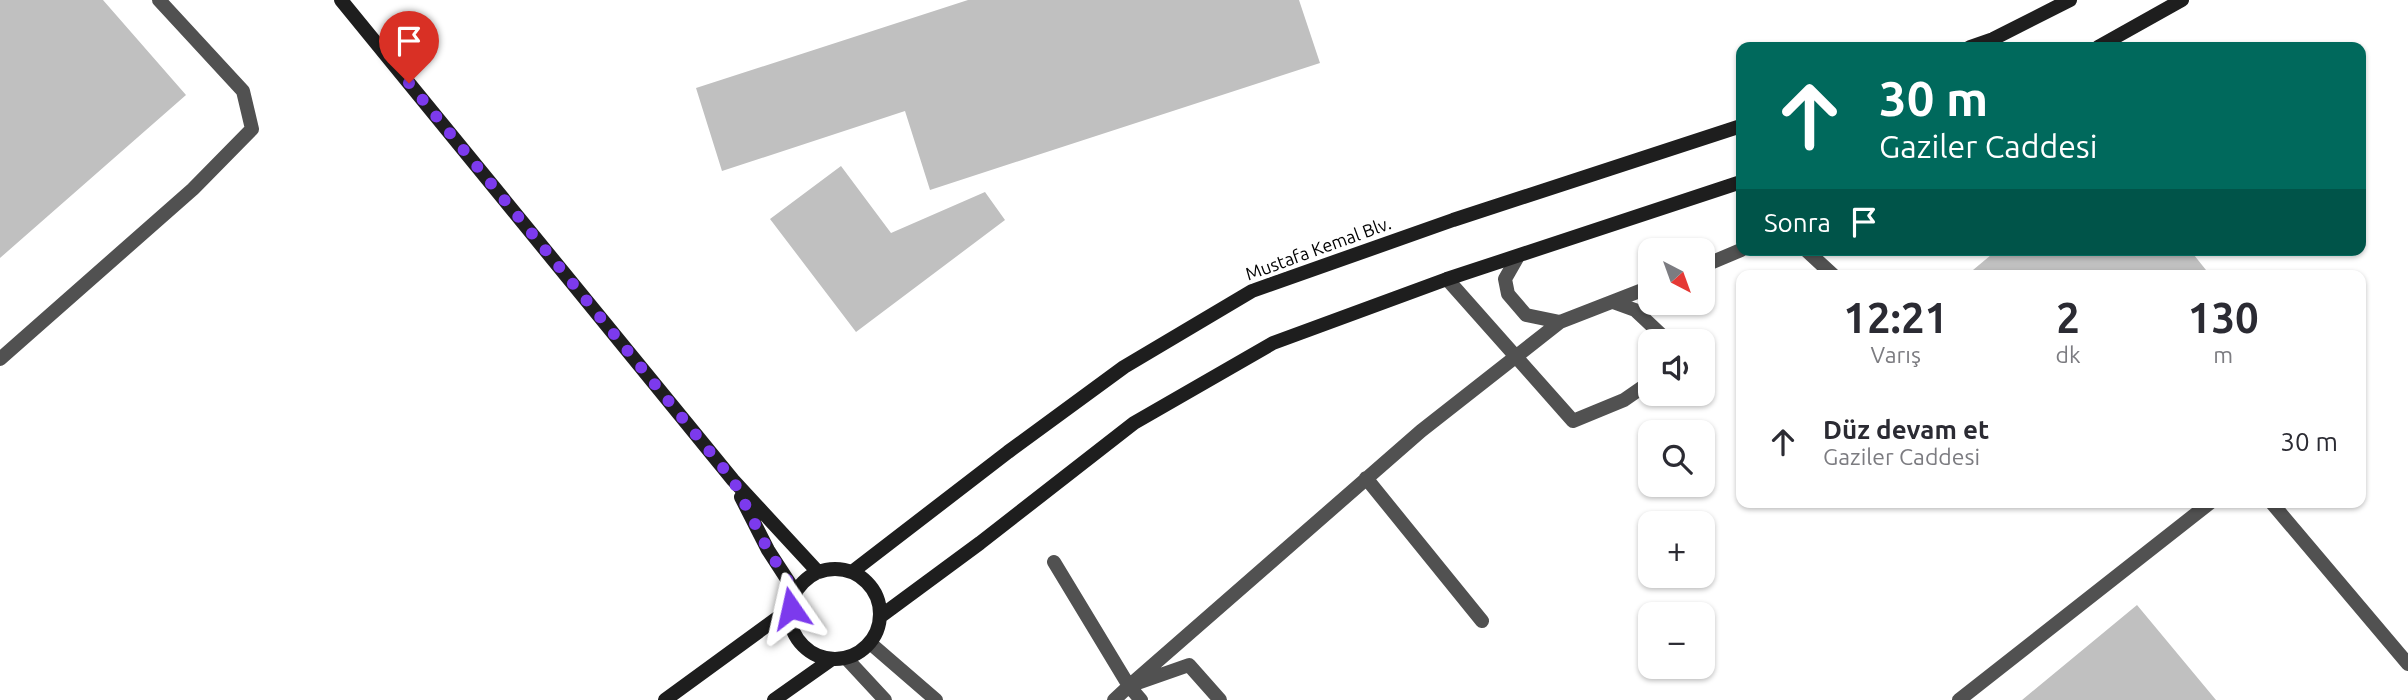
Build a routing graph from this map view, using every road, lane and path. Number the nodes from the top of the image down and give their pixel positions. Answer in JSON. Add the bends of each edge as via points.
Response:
{"nodes":[{"id":1,"x":159,"y":0,"type":"edge"},
{"id":2,"x":341,"y":0,"type":"edge"},
{"id":3,"x":2070,"y":0,"type":"edge"},
{"id":4,"x":2182,"y":0,"type":"edge"},
{"id":5,"x":1984,"y":42,"type":"edge"},
{"id":6,"x":2107,"y":42,"type":"edge"},
{"id":7,"x":1736,"y":129,"type":"edge"},
{"id":8,"x":1736,"y":184,"type":"edge"},
{"id":9,"x":1736,"y":252,"type":"edge"},
{"id":10,"x":1812,"y":256,"type":"edge"},
{"id":11,"x":1517,"y":258,"type":"junction"},
{"id":12,"x":1715,"y":261,"type":"edge"},
{"id":13,"x":1827,"y":270,"type":"edge"},
{"id":14,"x":1447,"y":279,"type":"junction"},
{"id":15,"x":1638,"y":292,"type":"edge"},
{"id":16,"x":1613,"y":302,"type":"junction"},
{"id":17,"x":1560,"y":322,"type":"junction"},
{"id":18,"x":1655,"y":329,"type":"edge"},
{"id":19,"x":1515,"y":358,"type":"junction"},
{"id":20,"x":0,"y":359,"type":"edge"},
{"id":21,"x":1638,"y":390,"type":"edge"},
{"id":22,"x":1366,"y":478,"type":"junction"},
{"id":23,"x":733,"y":480,"type":"junction"},
{"id":24,"x":2203,"y":508,"type":"edge"},
{"id":25,"x":2276,"y":508,"type":"edge"},
{"id":26,"x":1054,"y":562,"type":"dead end"},
{"id":27,"x":818,"y":572,"type":"junction"},
{"id":28,"x":852,"y":572,"type":"junction"},
{"id":29,"x":793,"y":600,"type":"junction"},
{"id":30,"x":881,"y":616,"type":"junction"},
{"id":31,"x":1482,"y":621,"type":"dead end"},
{"id":32,"x":870,"y":643,"type":"junction"},
{"id":33,"x":839,"y":658,"type":"junction"},
{"id":34,"x":2408,"y":664,"type":"edge"},
{"id":35,"x":1129,"y":686,"type":"junction"},
{"id":36,"x":665,"y":700,"type":"edge"},
{"id":37,"x":774,"y":700,"type":"edge"},
{"id":38,"x":885,"y":700,"type":"edge"},
{"id":39,"x":936,"y":700,"type":"edge"},
{"id":40,"x":1114,"y":700,"type":"edge"},
{"id":41,"x":1141,"y":700,"type":"edge"},
{"id":42,"x":1220,"y":700,"type":"edge"},
{"id":43,"x":1959,"y":700,"type":"edge"}],
"edges":[{"from":1,"to":20,"type":"street","via":[[243,90],[252,129],[193,189]]},
{"from":2,"to":23,"type":"street"},
{"from":3,"to":5,"type":"street"},
{"from":4,"to":6,"type":"street"},
{"from":7,"to":28,"type":"street","name":"Mustafa Kemal Blv.","via":[[1252,291],[1124,367]]},
{"from":8,"to":11,"type":"street"},
{"from":9,"to":12,"type":"street"},
{"from":10,"to":13,"type":"street"},
{"from":11,"to":14,"type":"street"},
{"from":11,"to":17,"type":"street","via":[[1506,279],[1508,294],[1526,315]]},
{"from":14,"to":19,"type":"street"},
{"from":14,"to":30,"type":"street","via":[[1273,343],[1134,423]]},
{"from":15,"to":16,"type":"street"},
{"from":16,"to":17,"type":"street"},
{"from":16,"to":18,"type":"street","via":[[1635,310]]},
{"from":17,"to":19,"type":"street"},
{"from":19,"to":21,"type":"street","via":[[1573,421]]},
{"from":19,"to":22,"type":"street"},
{"from":22,"to":31,"type":"street"},
{"from":22,"to":35,"type":"street"},
{"from":23,"to":27,"type":"street"},
{"from":23,"to":29,"type":"street"},
{"from":24,"to":43,"type":"street"},
{"from":25,"to":34,"type":"street"},
{"from":26,"to":35,"type":"street"},
{"from":27,"to":28,"type":"street"},
{"from":27,"to":29,"type":"street","via":[[805,581]]},
{"from":28,"to":30,"type":"street","via":[[872,587]]},
{"from":29,"to":33,"type":"street","via":[[791,623],[805,648],[817,656]]},
{"from":29,"to":36,"type":"street"},
{"from":30,"to":32,"type":"street"},
{"from":32,"to":33,"type":"street","via":[[859,653]]},
{"from":32,"to":39,"type":"street"},
{"from":33,"to":37,"type":"street"},
{"from":33,"to":38,"type":"street"},
{"from":35,"to":40,"type":"street"},
{"from":35,"to":41,"type":"street"},
{"from":35,"to":42,"type":"street","via":[[1189,664]]}]}
